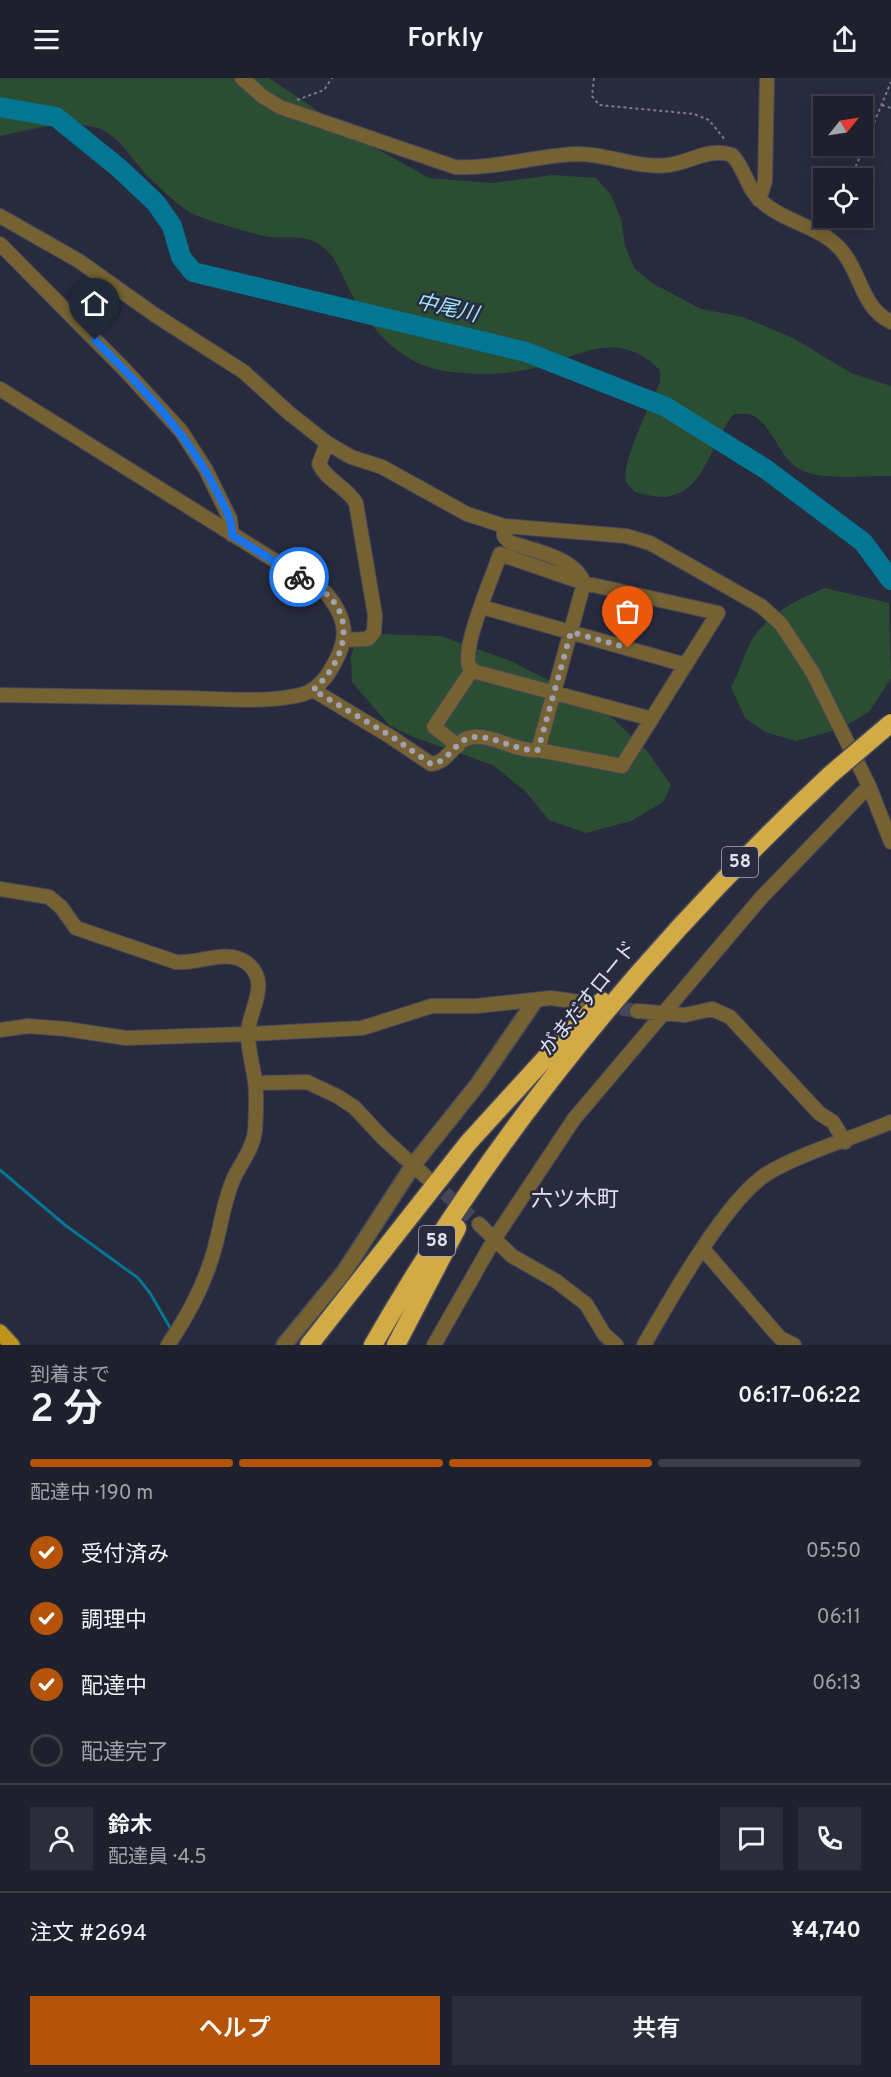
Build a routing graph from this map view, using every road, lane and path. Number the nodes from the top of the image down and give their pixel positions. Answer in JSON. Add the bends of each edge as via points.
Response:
{"nodes":[{"id":1,"x":242,"y":78,"type":"edge"},
{"id":2,"x":332,"y":78,"type":"edge"},
{"id":3,"x":594,"y":78,"type":"edge"},
{"id":4,"x":767,"y":78,"type":"edge"},
{"id":5,"x":891,"y":82,"type":"edge"},
{"id":6,"x":882,"y":105,"type":"junction"},
{"id":7,"x":280,"y":107,"type":"junction"},
{"id":8,"x":891,"y":108,"type":"edge"},
{"id":9,"x":732,"y":155,"type":"junction"},
{"id":10,"x":855,"y":168,"type":"edge"},
{"id":11,"x":759,"y":200,"type":"junction"},
{"id":12,"x":0,"y":216,"type":"edge"},
{"id":13,"x":0,"y":244,"type":"edge"},
{"id":14,"x":891,"y":322,"type":"edge"},
{"id":15,"x":0,"y":389,"type":"edge"},
{"id":16,"x":327,"y":443,"type":"junction"},
{"id":17,"x":504,"y":526,"type":"junction"},
{"id":18,"x":232,"y":535,"type":"junction"},
{"id":19,"x":584,"y":583,"type":"junction"},
{"id":20,"x":482,"y":607,"type":"junction"},
{"id":21,"x":571,"y":632,"type":"junction"},
{"id":22,"x":345,"y":640,"type":"junction"},
{"id":23,"x":686,"y":665,"type":"junction"},
{"id":24,"x":472,"y":670,"type":"junction"},
{"id":25,"x":313,"y":690,"type":"junction"},
{"id":26,"x":554,"y":693,"type":"junction"},
{"id":27,"x":0,"y":696,"type":"edge"},
{"id":28,"x":652,"y":720,"type":"junction"},
{"id":29,"x":891,"y":723,"type":"edge"},
{"id":30,"x":458,"y":746,"type":"junction"},
{"id":31,"x":538,"y":750,"type":"junction"},
{"id":32,"x":869,"y":786,"type":"junction"},
{"id":33,"x":891,"y":842,"type":"edge"},
{"id":34,"x":0,"y":889,"type":"edge"},
{"id":35,"x":655,"y":954,"type":"junction"},
{"id":36,"x":535,"y":1001,"type":"junction"},
{"id":37,"x":579,"y":1002,"type":"tunnel mouth"},
{"id":38,"x":637,"y":1011,"type":"tunnel mouth"},
{"id":39,"x":664,"y":1014,"type":"junction"},
{"id":40,"x":0,"y":1030,"type":"edge"},
{"id":41,"x":248,"y":1034,"type":"junction"},
{"id":42,"x":255,"y":1083,"type":"junction"},
{"id":43,"x":891,"y":1122,"type":"edge"},
{"id":44,"x":506,"y":1140,"type":"junction"},
{"id":45,"x":845,"y":1142,"type":"junction"},
{"id":46,"x":414,"y":1164,"type":"junction"},
{"id":47,"x":426,"y":1177,"type":"tunnel mouth"},
{"id":48,"x":479,"y":1224,"type":"tunnel mouth"},
{"id":49,"x":495,"y":1238,"type":"junction"},
{"id":50,"x":703,"y":1249,"type":"junction"},
{"id":51,"x":0,"y":1332,"type":"edge"},
{"id":52,"x":172,"y":1339,"type":"edge"},
{"id":53,"x":12,"y":1345,"type":"edge"},
{"id":54,"x":284,"y":1345,"type":"edge"},
{"id":55,"x":309,"y":1345,"type":"edge"},
{"id":56,"x":373,"y":1345,"type":"edge"},
{"id":57,"x":396,"y":1345,"type":"edge"},
{"id":58,"x":434,"y":1345,"type":"edge"},
{"id":59,"x":616,"y":1345,"type":"edge"},
{"id":60,"x":644,"y":1345,"type":"edge"},
{"id":61,"x":794,"y":1345,"type":"edge"}],
"edges":[{"from":1,"to":7,"type":"street"},
{"from":2,"to":7,"type":"path","via":[[317,94]]},
{"from":3,"to":9,"type":"path","via":[[592,96],[599,105],[703,117],[714,125]]},
{"from":4,"to":11,"type":"street","via":[[765,181]]},
{"from":5,"to":6,"type":"path"},
{"from":6,"to":8,"type":"path"},
{"from":6,"to":10,"type":"path"},
{"from":7,"to":9,"type":"street","via":[[455,167],[474,168],[557,155],[582,154],[647,166],[670,165],[715,152]]},
{"from":9,"to":11,"type":"street"},
{"from":11,"to":14,"type":"street","via":[[836,244],[848,258],[871,308]]},
{"from":12,"to":16,"type":"street","via":[[79,261],[244,372]]},
{"from":13,"to":18,"type":"street","via":[[181,431],[206,470],[230,519]]},
{"from":15,"to":18,"type":"street"},
{"from":16,"to":17,"type":"street","via":[[351,457],[382,467],[466,514]]},
{"from":16,"to":22,"type":"street","via":[[319,464],[356,503],[375,615],[374,632],[368,639]]},
{"from":17,"to":19,"type":"street","via":[[509,542],[569,565]]},
{"from":17,"to":32,"type":"street","via":[[626,536],[650,543],[761,606],[781,624],[813,673]]},
{"from":18,"to":22,"type":"street","via":[[324,592],[343,621]]},
{"from":19,"to":20,"type":"street","via":[[500,554]]},
{"from":19,"to":21,"type":"street"},
{"from":19,"to":23,"type":"street","via":[[718,613]]},
{"from":20,"to":21,"type":"street"},
{"from":20,"to":24,"type":"street","via":[[467,661]]},
{"from":21,"to":23,"type":"street"},
{"from":21,"to":26,"type":"street"},
{"from":22,"to":25,"type":"street","via":[[334,664]]},
{"from":23,"to":28,"type":"street"},
{"from":24,"to":26,"type":"street"},
{"from":24,"to":30,"type":"street","via":[[434,727]]},
{"from":25,"to":27,"type":"street","via":[[301,695],[245,699]]},
{"from":25,"to":30,"type":"street","via":[[431,764],[442,761]]},
{"from":26,"to":28,"type":"street"},
{"from":26,"to":31,"type":"street"},
{"from":28,"to":31,"type":"street","via":[[622,766]]},
{"from":29,"to":35,"type":"highway","name":"がまだすロード","number":"58","bridge":true,"via":[[762,839]]},
{"from":30,"to":31,"type":"street","via":[[475,737],[527,751]]},
{"from":32,"to":33,"type":"street"},
{"from":32,"to":39,"type":"street","via":[[761,898]]},
{"from":34,"to":41,"type":"street","via":[[49,897],[76,928],[176,962],[229,956],[248,964],[255,973],[260,993]]},
{"from":35,"to":44,"type":"highway","name":"がまだすロード","number":"58"},
{"from":35,"to":55,"type":"highway","via":[[579,1023],[468,1143]]},
{"from":36,"to":37,"type":"street","via":[[560,998]]},
{"from":36,"to":41,"type":"street","via":[[432,1006],[362,1028]]},
{"from":36,"to":46,"type":"street","via":[[478,1084]]},
{"from":38,"to":39,"type":"street"},
{"from":39,"to":45,"type":"street","via":[[685,1015],[712,1009],[730,1017],[819,1113],[833,1122]]},
{"from":39,"to":49,"type":"street","via":[[574,1119]]},
{"from":40,"to":41,"type":"street","via":[[28,1026],[126,1038]]},
{"from":41,"to":42,"type":"street"},
{"from":42,"to":46,"type":"street","via":[[296,1081],[328,1091],[354,1107]]},
{"from":42,"to":52,"type":"street","via":[[252,1146],[232,1181],[215,1250]]},
{"from":43,"to":45,"type":"street"},
{"from":44,"to":56,"type":"highway","name":"がまだすロード","number":"58","via":[[432,1248]]},
{"from":44,"to":57,"type":"highway"},
{"from":45,"to":50,"type":"street","via":[[785,1165],[756,1182]]},
{"from":46,"to":47,"type":"street"},
{"from":46,"to":54,"type":"street","via":[[350,1265]]},
{"from":48,"to":49,"type":"street"},
{"from":49,"to":58,"type":"street"},
{"from":49,"to":59,"type":"street","via":[[512,1256],[586,1304],[604,1334]]},
{"from":50,"to":60,"type":"street"},
{"from":50,"to":61,"type":"street","via":[[780,1338]]},
{"from":51,"to":53,"type":"main road"}]}
